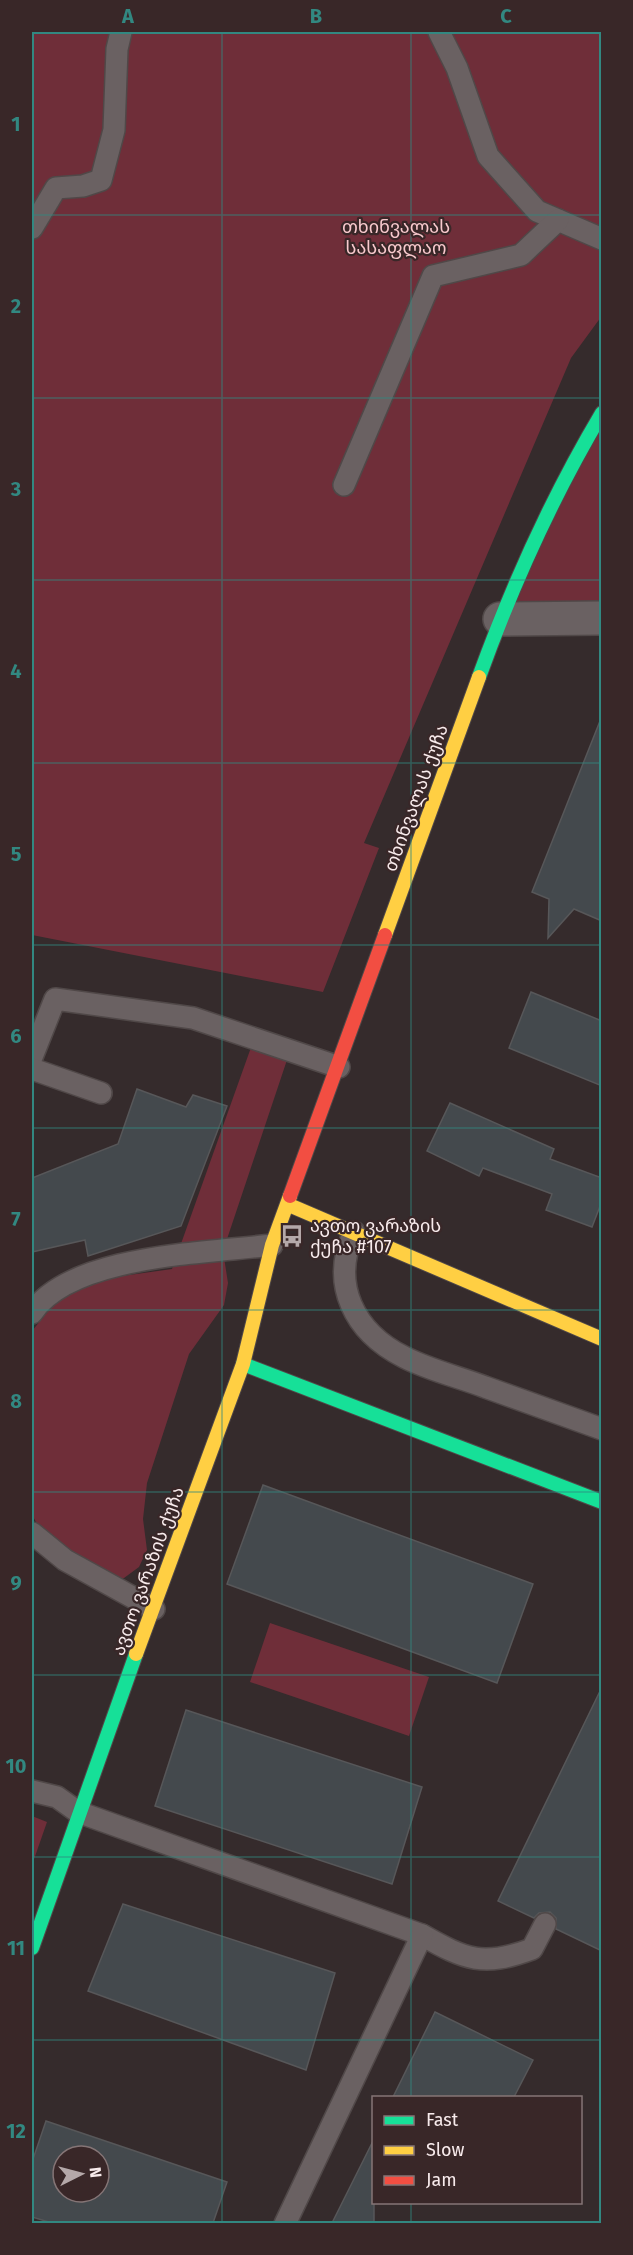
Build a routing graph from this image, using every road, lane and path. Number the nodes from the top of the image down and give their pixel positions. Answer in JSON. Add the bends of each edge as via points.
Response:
{"nodes":[{"id":1,"x":121,"y":32,"type":"edge"},
{"id":2,"x":439,"y":32,"type":"edge"},
{"id":3,"x":558,"y":220,"type":"junction"},
{"id":4,"x":32,"y":228,"type":"edge"},
{"id":5,"x":602,"y":239,"type":"edge"},
{"id":6,"x":602,"y":413,"type":"edge"},
{"id":7,"x":344,"y":485,"type":"dead end"},
{"id":8,"x":602,"y":618,"type":"edge"},
{"id":9,"x":500,"y":619,"type":"junction"},
{"id":10,"x":32,"y":1057,"type":"edge"},
{"id":11,"x":339,"y":1067,"type":"junction"},
{"id":12,"x":32,"y":1069,"type":"edge"},
{"id":13,"x":101,"y":1094,"type":"dead end"},
{"id":14,"x":289,"y":1204,"type":"junction"},
{"id":15,"x":354,"y":1232,"type":"junction"},
{"id":16,"x":272,"y":1245,"type":"junction"},
{"id":17,"x":32,"y":1313,"type":"edge"},
{"id":18,"x":602,"y":1340,"type":"edge"},
{"id":19,"x":243,"y":1364,"type":"junction"},
{"id":20,"x":602,"y":1429,"type":"edge"},
{"id":21,"x":602,"y":1502,"type":"edge"},
{"id":22,"x":32,"y":1533,"type":"edge"},
{"id":23,"x":153,"y":1609,"type":"junction"},
{"id":24,"x":32,"y":1791,"type":"edge"},
{"id":25,"x":78,"y":1812,"type":"junction"},
{"id":26,"x":545,"y":1924,"type":"dead end"},
{"id":27,"x":422,"y":1935,"type":"junction"},
{"id":28,"x":32,"y":1948,"type":"edge"},
{"id":29,"x":285,"y":2223,"type":"edge"}],
"edges":[{"from":1,"to":4,"type":"lane","via":[[114,130],[101,180],[56,188]]},
{"from":2,"to":3,"type":"lane","via":[[457,68],[488,156],[537,211]]},
{"from":3,"to":5,"type":"lane"},
{"from":3,"to":7,"type":"lane","via":[[521,255],[433,276]]},
{"from":6,"to":9,"type":"street","name":"თხინვალას ქუჩა","via":[[567,472]]},
{"from":8,"to":9,"type":"street"},
{"from":9,"to":11,"type":"street","name":"თხინვალას ქუჩა"},
{"from":10,"to":11,"type":"lane","via":[[55,999],[193,1018]]},
{"from":11,"to":14,"type":"street","name":"თხინვალას ქუჩა"},
{"from":12,"to":13,"type":"lane"},
{"from":14,"to":15,"type":"street"},
{"from":14,"to":16,"type":"street","name":"ავთო ვარაზის ქუჩა"},
{"from":15,"to":18,"type":"street"},
{"from":15,"to":20,"type":"lane","via":[[345,1252],[343,1274],[347,1300],[369,1332],[403,1357]]},
{"from":16,"to":17,"type":"lane","via":[[136,1261],[76,1277],[40,1300]]},
{"from":16,"to":19,"type":"street","name":"ავთო ვარაზის ქუჩა"},
{"from":19,"to":21,"type":"street"},
{"from":19,"to":23,"type":"street","name":"ავთო ვარაზის ქუჩა"},
{"from":22,"to":23,"type":"lane","via":[[65,1560]]},
{"from":23,"to":25,"type":"street","name":"ავთო ვარაზის ქუჩა"},
{"from":24,"to":25,"type":"lane","via":[[57,1797]]},
{"from":25,"to":27,"type":"lane"},
{"from":25,"to":28,"type":"street","name":"ავთო ვარაზის ქუჩა"},
{"from":26,"to":27,"type":"lane","via":[[532,1948],[490,1960],[451,1952]]},
{"from":27,"to":29,"type":"lane"}]}
